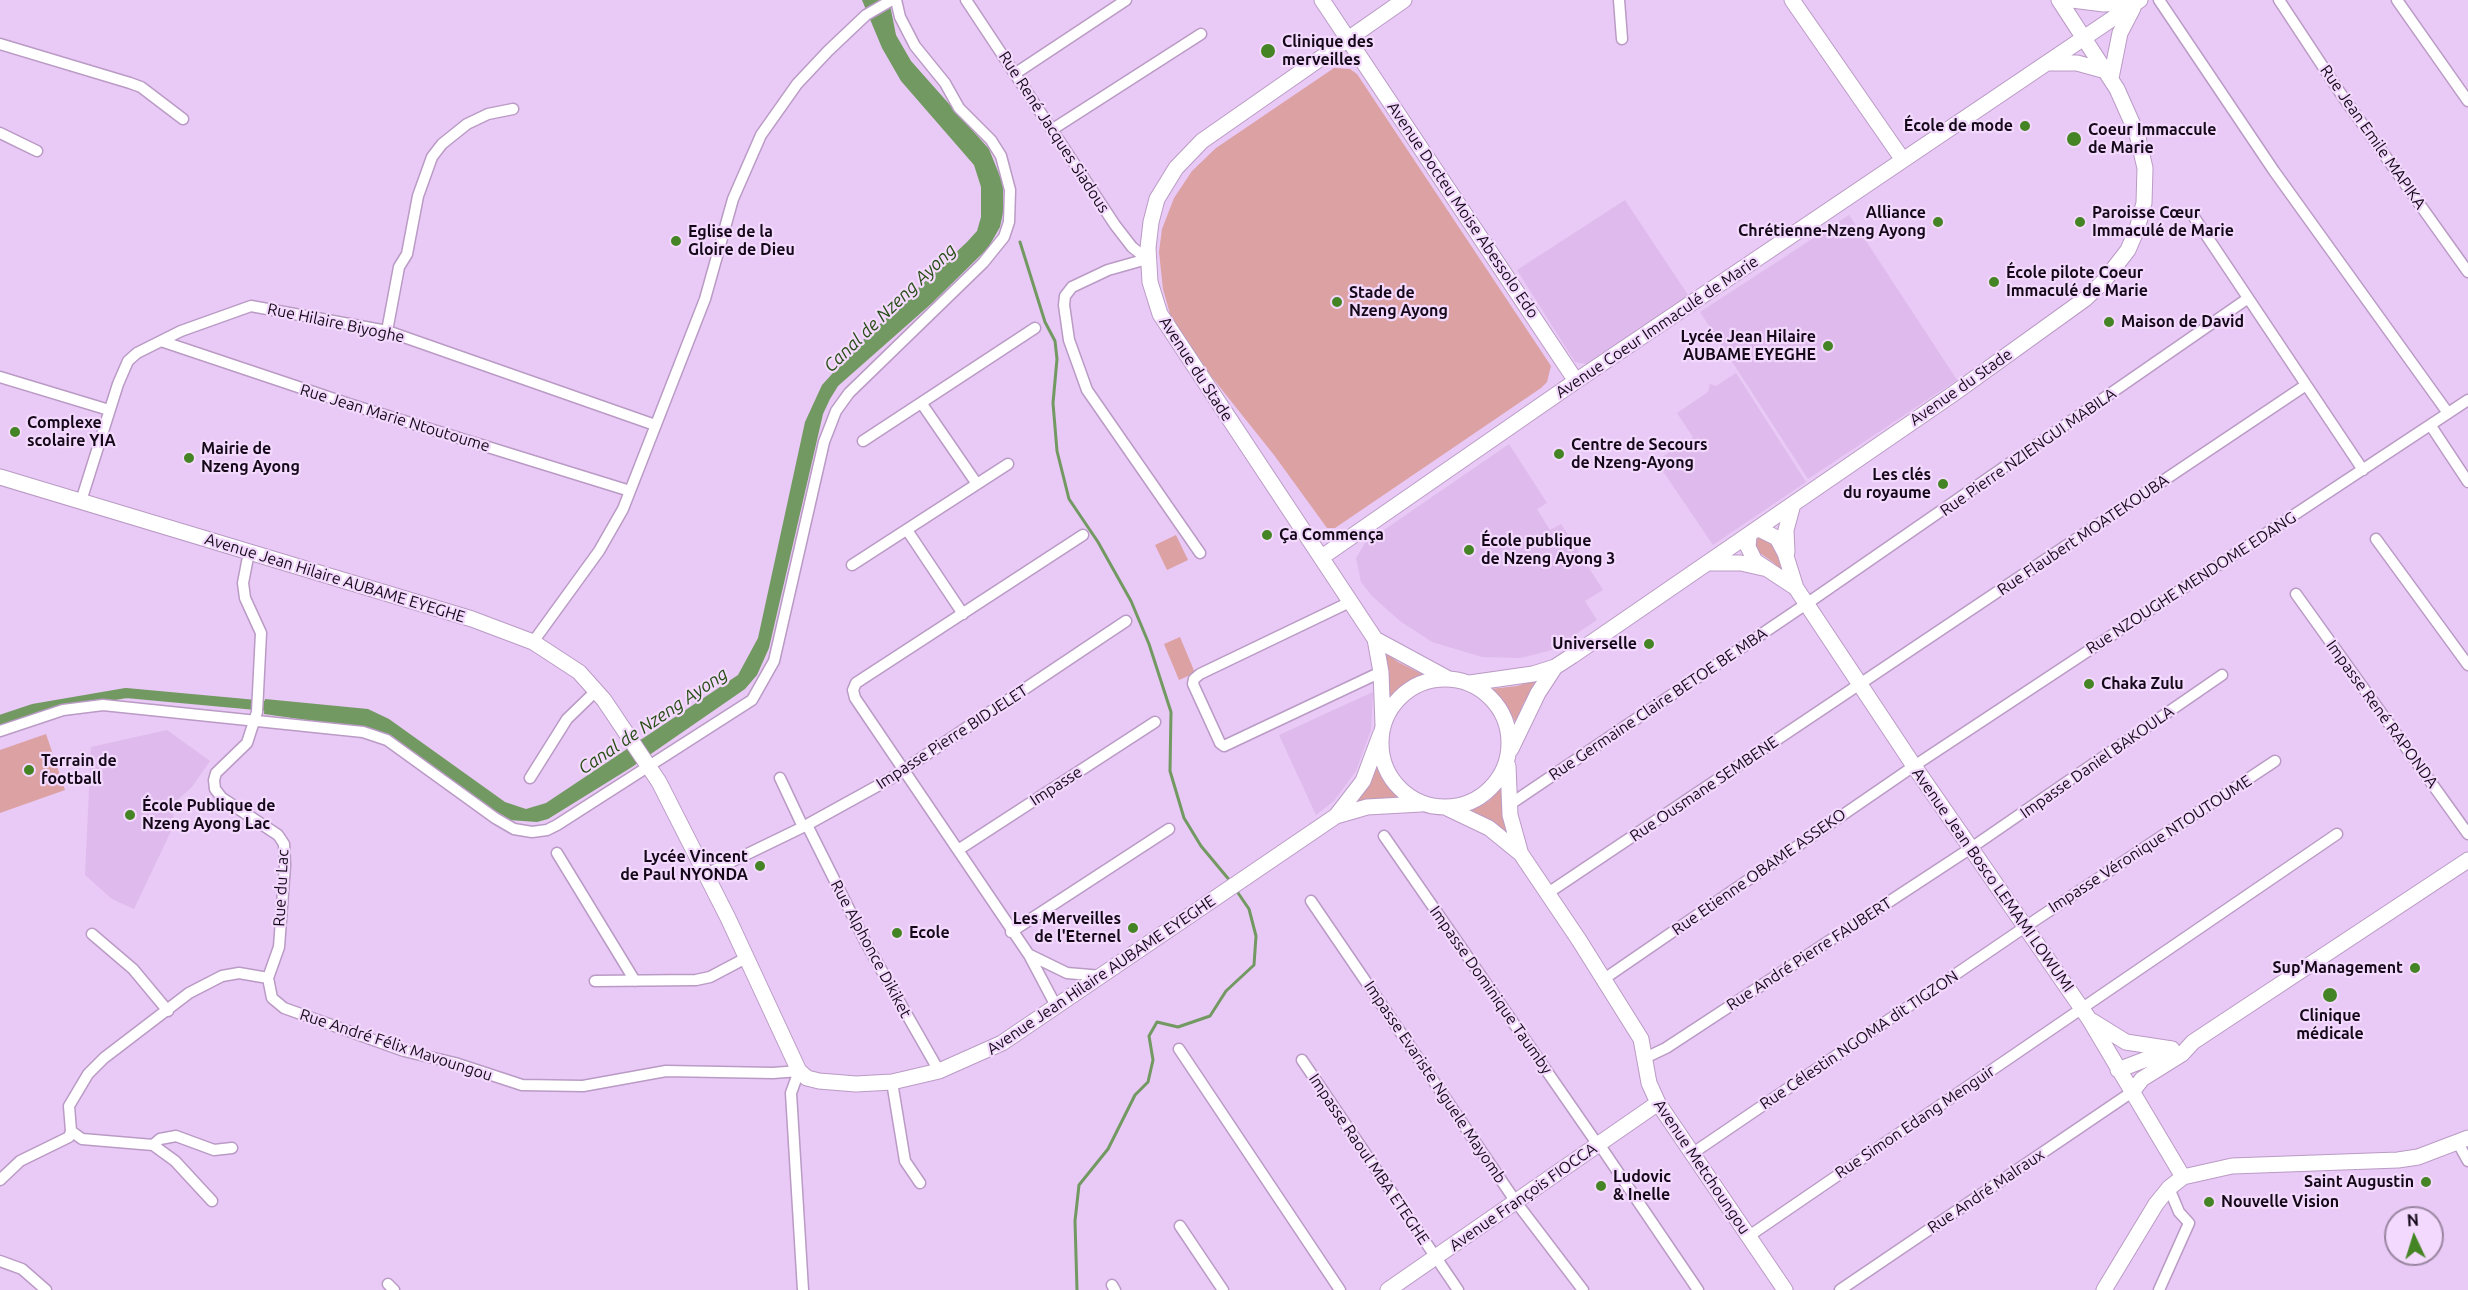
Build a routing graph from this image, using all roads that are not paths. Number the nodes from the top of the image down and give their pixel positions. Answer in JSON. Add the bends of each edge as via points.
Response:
{"nodes":[{"id":1,"x":893,"y":0,"type":"edge"},
{"id":2,"x":966,"y":0,"type":"edge"},
{"id":3,"x":1126,"y":0,"type":"edge"},
{"id":4,"x":1322,"y":0,"type":"edge"},
{"id":5,"x":1404,"y":0,"type":"edge"},
{"id":6,"x":1619,"y":0,"type":"edge"},
{"id":7,"x":1792,"y":0,"type":"edge"},
{"id":8,"x":2159,"y":0,"type":"edge"},
{"id":9,"x":2279,"y":0,"type":"edge"},
{"id":10,"x":2397,"y":0,"type":"edge"},
{"id":11,"x":2138,"y":1,"type":"edge"},
{"id":12,"x":2064,"y":2,"type":"edge"},
{"id":13,"x":1200,"y":34,"type":"dead end"},
{"id":14,"x":2084,"y":38,"type":"junction"},
{"id":15,"x":1622,"y":39,"type":"dead end"},
{"id":16,"x":1348,"y":40,"type":"junction"},
{"id":17,"x":0,"y":44,"type":"edge"},
{"id":18,"x":2051,"y":60,"type":"junction"},
{"id":19,"x":1016,"y":73,"type":"junction"},
{"id":20,"x":2109,"y":74,"type":"junction"},
{"id":21,"x":2468,"y":100,"type":"edge"},
{"id":22,"x":513,"y":109,"type":"dead end"},
{"id":23,"x":183,"y":119,"type":"dead end"},
{"id":24,"x":1053,"y":129,"type":"junction"},
{"id":25,"x":0,"y":134,"type":"edge"},
{"id":26,"x":37,"y":151,"type":"dead end"},
{"id":27,"x":1903,"y":160,"type":"junction"},
{"id":28,"x":2194,"y":217,"type":"dead end"},
{"id":29,"x":1147,"y":259,"type":"junction"},
{"id":30,"x":2468,"y":272,"type":"edge"},
{"id":31,"x":2247,"y":299,"type":"junction"},
{"id":32,"x":1035,"y":328,"type":"dead end"},
{"id":33,"x":387,"y":331,"type":"junction"},
{"id":34,"x":161,"y":341,"type":"junction"},
{"id":35,"x":0,"y":377,"type":"edge"},
{"id":36,"x":1576,"y":381,"type":"junction"},
{"id":37,"x":2306,"y":385,"type":"junction"},
{"id":38,"x":2468,"y":400,"type":"edge"},
{"id":39,"x":922,"y":404,"type":"junction"},
{"id":40,"x":109,"y":410,"type":"junction"},
{"id":41,"x":2448,"y":413,"type":"junction"},
{"id":42,"x":655,"y":425,"type":"junction"},
{"id":43,"x":2431,"y":426,"type":"junction"},
{"id":44,"x":863,"y":441,"type":"dead end"},
{"id":45,"x":1008,"y":464,"type":"dead end"},
{"id":46,"x":2363,"y":470,"type":"junction"},
{"id":47,"x":0,"y":477,"type":"edge"},
{"id":48,"x":2468,"y":482,"type":"edge"},
{"id":49,"x":977,"y":484,"type":"junction"},
{"id":50,"x":630,"y":491,"type":"junction"},
{"id":51,"x":81,"y":501,"type":"junction"},
{"id":52,"x":1793,"y":504,"type":"junction"},
{"id":53,"x":907,"y":530,"type":"junction"},
{"id":54,"x":1754,"y":533,"type":"junction"},
{"id":55,"x":1083,"y":535,"type":"dead end"},
{"id":56,"x":2376,"y":539,"type":"dead end"},
{"id":57,"x":249,"y":552,"type":"junction"},
{"id":58,"x":1200,"y":553,"type":"dead end"},
{"id":59,"x":1322,"y":557,"type":"junction"},
{"id":60,"x":1787,"y":561,"type":"junction"},
{"id":61,"x":1710,"y":563,"type":"junction"},
{"id":62,"x":852,"y":565,"type":"dead end"},
{"id":63,"x":1767,"y":568,"type":"junction"},
{"id":64,"x":1796,"y":588,"type":"junction"},
{"id":65,"x":2296,"y":594,"type":"dead end"},
{"id":66,"x":1350,"y":602,"type":"junction"},
{"id":67,"x":1807,"y":604,"type":"junction"},
{"id":68,"x":963,"y":614,"type":"junction"},
{"id":69,"x":1126,"y":621,"type":"dead end"},
{"id":70,"x":1375,"y":639,"type":"junction"},
{"id":71,"x":533,"y":642,"type":"junction"},
{"id":72,"x":2468,"y":665,"type":"edge"},
{"id":73,"x":1555,"y":667,"type":"junction"},
{"id":74,"x":1381,"y":672,"type":"junction"},
{"id":75,"x":2222,"y":675,"type":"dead end"},
{"id":76,"x":1446,"y":678,"type":"junction"},
{"id":77,"x":1470,"y":683,"type":"junction"},
{"id":78,"x":1860,"y":685,"type":"junction"},
{"id":79,"x":597,"y":690,"type":"junction"},
{"id":80,"x":256,"y":715,"type":"junction"},
{"id":81,"x":1155,"y":722,"type":"dead end"},
{"id":82,"x":1382,"y":729,"type":"junction"},
{"id":83,"x":0,"y":731,"type":"edge"},
{"id":84,"x":1509,"y":755,"type":"junction"},
{"id":85,"x":2275,"y":761,"type":"dead end"},
{"id":86,"x":647,"y":764,"type":"junction"},
{"id":87,"x":1914,"y":766,"type":"junction"},
{"id":88,"x":905,"y":771,"type":"junction"},
{"id":89,"x":530,"y":778,"type":"dead end"},
{"id":90,"x":780,"y":778,"type":"dead end"},
{"id":91,"x":1428,"y":805,"type":"junction"},
{"id":92,"x":1509,"y":805,"type":"junction"},
{"id":93,"x":1445,"y":807,"type":"junction"},
{"id":94,"x":1336,"y":816,"type":"junction"},
{"id":95,"x":805,"y":826,"type":"junction"},
{"id":96,"x":1168,"y":830,"type":"dead end"},
{"id":97,"x":2337,"y":834,"type":"dead end"},
{"id":98,"x":2468,"y":834,"type":"edge"},
{"id":99,"x":1384,"y":836,"type":"dead end"},
{"id":100,"x":1971,"y":848,"type":"junction"},
{"id":101,"x":958,"y":849,"type":"junction"},
{"id":102,"x":557,"y":853,"type":"dead end"},
{"id":103,"x":1521,"y":854,"type":"junction"},
{"id":104,"x":2468,"y":860,"type":"edge"},
{"id":105,"x":706,"y":874,"type":"junction"},
{"id":106,"x":1548,"y":893,"type":"junction"},
{"id":107,"x":1311,"y":901,"type":"dead end"},
{"id":108,"x":2025,"y":927,"type":"junction"},
{"id":109,"x":1011,"y":932,"type":"junction"},
{"id":110,"x":92,"y":934,"type":"dead end"},
{"id":111,"x":1029,"y":955,"type":"junction"},
{"id":112,"x":747,"y":958,"type":"junction"},
{"id":113,"x":1102,"y":976,"type":"junction"},
{"id":114,"x":268,"y":978,"type":"junction"},
{"id":115,"x":1604,"y":979,"type":"junction"},
{"id":116,"x":595,"y":981,"type":"dead end"},
{"id":117,"x":635,"y":981,"type":"junction"},
{"id":118,"x":1056,"y":1006,"type":"junction"},
{"id":119,"x":168,"y":1011,"type":"junction"},
{"id":120,"x":2085,"y":1013,"type":"junction"},
{"id":121,"x":2193,"y":1042,"type":"junction"},
{"id":122,"x":1179,"y":1049,"type":"dead end"},
{"id":123,"x":2172,"y":1049,"type":"junction"},
{"id":124,"x":1645,"y":1058,"type":"junction"},
{"id":125,"x":1302,"y":1060,"type":"dead end"},
{"id":126,"x":799,"y":1071,"type":"junction"},
{"id":127,"x":939,"y":1071,"type":"junction"},
{"id":128,"x":2153,"y":1072,"type":"junction"},
{"id":129,"x":2121,"y":1073,"type":"junction"},
{"id":130,"x":892,"y":1082,"type":"junction"},
{"id":131,"x":2132,"y":1092,"type":"junction"},
{"id":132,"x":1658,"y":1103,"type":"junction"},
{"id":133,"x":71,"y":1131,"type":"junction"},
{"id":134,"x":2463,"y":1140,"type":"edge"},
{"id":135,"x":1599,"y":1144,"type":"junction"},
{"id":136,"x":153,"y":1145,"type":"junction"},
{"id":137,"x":232,"y":1148,"type":"dead end"},
{"id":138,"x":1692,"y":1154,"type":"junction"},
{"id":139,"x":2468,"y":1161,"type":"edge"},
{"id":140,"x":2183,"y":1177,"type":"junction"},
{"id":141,"x":0,"y":1180,"type":"edge"},
{"id":142,"x":920,"y":1183,"type":"dead end"},
{"id":143,"x":2169,"y":1188,"type":"junction"},
{"id":144,"x":212,"y":1201,"type":"dead end"},
{"id":145,"x":1516,"y":1202,"type":"junction"},
{"id":146,"x":1180,"y":1226,"type":"dead end"},
{"id":147,"x":1749,"y":1236,"type":"junction"},
{"id":148,"x":1436,"y":1257,"type":"junction"},
{"id":149,"x":0,"y":1261,"type":"edge"},
{"id":150,"x":46,"y":1290,"type":"edge"},
{"id":151,"x":803,"y":1290,"type":"edge"},
{"id":152,"x":1223,"y":1290,"type":"edge"},
{"id":153,"x":1340,"y":1290,"type":"edge"},
{"id":154,"x":1388,"y":1290,"type":"edge"},
{"id":155,"x":1458,"y":1290,"type":"edge"},
{"id":156,"x":1583,"y":1290,"type":"edge"},
{"id":157,"x":1698,"y":1290,"type":"edge"},
{"id":158,"x":1785,"y":1290,"type":"edge"},
{"id":159,"x":1840,"y":1290,"type":"edge"},
{"id":160,"x":2104,"y":1290,"type":"edge"},
{"id":161,"x":2159,"y":1290,"type":"edge"}],
"edges":[{"from":1,"to":42,"type":"street","via":[[866,15],[828,51],[797,84],[761,135],[733,199],[705,299]]},
{"from":1,"to":86,"type":"street","via":[[915,46],[945,83],[954,101],[1001,156],[1010,190],[1007,229],[983,263],[849,393],[836,411],[824,442],[774,661],[757,693],[736,712]]},
{"from":2,"to":19,"type":"street","name":"Rue René Jacques Siadous"},
{"from":3,"to":19,"type":"street"},
{"from":4,"to":16,"type":"main road","name":"Avenue Docteu Moise Abessolo Edo"},
{"from":5,"to":16,"type":"main road","name":"Avenue du Stade"},
{"from":6,"to":15,"type":"street"},
{"from":7,"to":27,"type":"main road"},
{"from":8,"to":41,"type":"street","via":[[2274,171]]},
{"from":9,"to":30,"type":"street","name":"Rue Jean Emile MAPIKA"},
{"from":10,"to":21,"type":"street"},
{"from":11,"to":12,"type":"main road"},
{"from":11,"to":14,"type":"main road","name":"Avenue Coeur Immaculé de Marie"},
{"from":11,"to":20,"type":"main road","via":[[2120,33]]},
{"from":12,"to":14,"type":"main road","name":"Avenue du Stade"},
{"from":12,"to":18,"type":"main road","via":[[2067,34]]},
{"from":13,"to":24,"type":"street"},
{"from":14,"to":18,"type":"main road","name":"Avenue Coeur Immaculé de Marie"},
{"from":14,"to":20,"type":"main road","name":"Avenue du Stade"},
{"from":16,"to":29,"type":"main road","name":"Avenue du Stade","via":[[1244,110],[1176,168],[1157,199],[1150,222]]},
{"from":16,"to":36,"type":"main road","name":"Avenue Docteu Moise Abessolo Edo"},
{"from":17,"to":23,"type":"street","via":[[130,82]]},
{"from":18,"to":20,"type":"main road"},
{"from":18,"to":27,"type":"main road","name":"Avenue Coeur Immaculé de Marie"},
{"from":19,"to":24,"type":"street","name":"Rue René Jacques Siadous"},
{"from":20,"to":52,"type":"main road","name":"Avenue du Stade","via":[[2138,134],[2146,186],[2137,229],[2117,264],[2085,299]]},
{"from":22,"to":33,"type":"street","via":[[467,124],[432,157],[418,196],[407,254],[399,267]]},
{"from":24,"to":29,"type":"street","name":"Rue René Jacques Siadous","via":[[1115,225]]},
{"from":25,"to":26,"type":"street"},
{"from":27,"to":36,"type":"main road","name":"Avenue Coeur Immaculé de Marie"},
{"from":28,"to":31,"type":"street"},
{"from":29,"to":58,"type":"street","via":[[1108,270],[1072,287],[1064,305],[1069,340],[1087,390]]},
{"from":29,"to":59,"type":"main road","name":"Avenue du Stade","via":[[1150,282],[1165,322]]},
{"from":31,"to":37,"type":"street"},
{"from":31,"to":67,"type":"street","name":"Rue Pierre NZIENGUI MABILA"},
{"from":32,"to":39,"type":"street"},
{"from":33,"to":34,"type":"street","name":"Rue Hilaire Biyoghe","via":[[251,306]]},
{"from":33,"to":42,"type":"street","name":"Rue Hilaire Biyoghe"},
{"from":34,"to":40,"type":"street","name":"Rue Hilaire Biyoghe","via":[[128,361]]},
{"from":34,"to":50,"type":"street","name":"Rue Jean Marie Ntoutoume"},
{"from":35,"to":40,"type":"street"},
{"from":36,"to":59,"type":"main road","name":"Avenue Coeur Immaculé de Marie"},
{"from":37,"to":46,"type":"street"},
{"from":37,"to":78,"type":"street","name":"Rue Flaubert MOATEKOUBA"},
{"from":38,"to":41,"type":"street","name":"Rue NZOUGHE MENDOME EDANG"},
{"from":39,"to":44,"type":"street"},
{"from":39,"to":49,"type":"street"},
{"from":40,"to":51,"type":"street","name":"Rue Hilaire Biyoghe"},
{"from":41,"to":43,"type":"street","name":"Rue NZOUGHE MENDOME EDANG"},
{"from":42,"to":50,"type":"street"},
{"from":43,"to":46,"type":"street","name":"Rue NZOUGHE MENDOME EDANG"},
{"from":43,"to":48,"type":"street"},
{"from":45,"to":49,"type":"street"},
{"from":46,"to":87,"type":"street","name":"Rue NZOUGHE MENDOME EDANG"},
{"from":47,"to":51,"type":"main road","name":"Avenue Jean Hilaire AUBAME EYEGHE"},
{"from":49,"to":53,"type":"street"},
{"from":50,"to":71,"type":"street","via":[[599,551]]},
{"from":51,"to":57,"type":"main road","name":"Avenue Jean Hilaire AUBAME EYEGHE"},
{"from":52,"to":54,"type":"main road","name":"Avenue du Stade"},
{"from":52,"to":60,"type":"main road","via":[[1786,530]]},
{"from":53,"to":62,"type":"street"},
{"from":53,"to":68,"type":"street"},
{"from":54,"to":60,"type":"main road","via":[[1777,538]]},
{"from":54,"to":61,"type":"main road","name":"Avenue du Stade"},
{"from":54,"to":63,"type":"main road","via":[[1748,547]]},
{"from":55,"to":68,"type":"street"},
{"from":56,"to":72,"type":"street"},
{"from":57,"to":71,"type":"main road","name":"Avenue Jean Hilaire AUBAME EYEGHE","via":[[472,619]]},
{"from":57,"to":80,"type":"street","via":[[243,584],[245,598],[261,633]]},
{"from":59,"to":66,"type":"main road","name":"Avenue du Stade"},
{"from":60,"to":64,"type":"main road"},
{"from":61,"to":63,"type":"main road"},
{"from":61,"to":73,"type":"main road","name":"Avenue du Stade"},
{"from":63,"to":64,"type":"main road"},
{"from":64,"to":67,"type":"main road","name":"Avenue Jean Bosco LEMAMI LOWUMI"},
{"from":65,"to":98,"type":"street","name":"Impasse René RAPONDA"},
{"from":66,"to":70,"type":"main road","name":"Avenue du Stade"},
{"from":66,"to":74,"type":"street","via":[[1200,674],[1193,684],[1224,746]]},
{"from":67,"to":78,"type":"main road","name":"Avenue Jean Bosco LEMAMI LOWUMI"},
{"from":67,"to":92,"type":"street","name":"Rue Germaine Claire BETOE BE MBA"},
{"from":68,"to":88,"type":"street","via":[[856,683],[853,690]]},
{"from":69,"to":88,"type":"street","name":"Impasse Pierre BIDJELET"},
{"from":70,"to":74,"type":"main road"},
{"from":70,"to":76,"type":"main road"},
{"from":71,"to":79,"type":"main road","name":"Avenue Jean Hilaire AUBAME EYEGHE","via":[[579,672]]},
{"from":73,"to":77,"type":"main road","via":[[1519,677]]},
{"from":73,"to":84,"type":"main road","via":[[1538,693]]},
{"from":74,"to":82,"type":"main road"},
{"from":75,"to":100,"type":"street","name":"Impasse Daniel BAKOULA"},
{"from":76,"to":77,"type":"main road"},
{"from":76,"to":82,"type":"main road","via":[[1426,681],[1407,691],[1392,706]]},
{"from":77,"to":84,"type":"main road","via":[[1488,694],[1501,710],[1509,729]]},
{"from":78,"to":87,"type":"main road","name":"Avenue Jean Bosco LEMAMI LOWUMI"},
{"from":78,"to":106,"type":"street","name":"Rue Ousmane SEMBENE"},
{"from":79,"to":86,"type":"main road","name":"Avenue Jean Hilaire AUBAME EYEGHE"},
{"from":79,"to":89,"type":"street","via":[[567,719]]},
{"from":80,"to":83,"type":"street","via":[[103,705],[63,710]]},
{"from":80,"to":86,"type":"street","via":[[380,736],[495,818],[524,831],[547,830]]},
{"from":80,"to":114,"type":"street","name":"Rue du Lac","via":[[249,740],[214,776],[218,794],[278,835],[284,844],[279,947]]},
{"from":81,"to":101,"type":"street","name":"Impasse"},
{"from":82,"to":91,"type":"main road","via":[[1387,771],[1404,792]]},
{"from":82,"to":94,"type":"main road","via":[[1363,781]]},
{"from":84,"to":92,"type":"main road"},
{"from":84,"to":93,"type":"main road","via":[[1498,780],[1484,794],[1465,804]]},
{"from":85,"to":108,"type":"street","name":"Impasse Véronique NTOUTOUME"},
{"from":86,"to":105,"type":"main road"},
{"from":87,"to":100,"type":"main road","name":"Avenue Jean Bosco LEMAMI LOWUMI"},
{"from":87,"to":115,"type":"street","name":"Rue Etienne OBAME ASSEKO"},
{"from":88,"to":95,"type":"street","name":"Impasse Pierre BIDJELET"},
{"from":88,"to":101,"type":"street"},
{"from":90,"to":95,"type":"street","name":"Rue Alphonce Dikiket"},
{"from":91,"to":93,"type":"main road"},
{"from":91,"to":94,"type":"main road","via":[[1395,804]]},
{"from":92,"to":103,"type":"main road"},
{"from":93,"to":103,"type":"main road","via":[[1489,828]]},
{"from":94,"to":113,"type":"main road","name":"Avenue Jean Hilaire AUBAME EYEGHE"},
{"from":95,"to":105,"type":"street","name":"Impasse Pierre BIDJELET"},
{"from":95,"to":127,"type":"street","name":"Rue Alphonce Dikiket","via":[[875,961]]},
{"from":96,"to":109,"type":"street"},
{"from":97,"to":120,"type":"street","name":"Rue Simon Edang Menguir"},
{"from":99,"to":135,"type":"street","name":"Impasse Dominique Taumby"},
{"from":100,"to":108,"type":"main road","name":"Avenue Jean Bosco LEMAMI LOWUMI"},
{"from":100,"to":124,"type":"street","name":"Rue André Pierre FAUBERT"},
{"from":101,"to":109,"type":"street"},
{"from":102,"to":117,"type":"street"},
{"from":103,"to":106,"type":"main road","name":"Avenue Metchoungou"},
{"from":104,"to":121,"type":"main road"},
{"from":105,"to":112,"type":"main road"},
{"from":106,"to":115,"type":"main road","name":"Avenue Metchoungou"},
{"from":107,"to":145,"type":"street","name":"Impasse Evariste Nguele Mayomb"},
{"from":108,"to":120,"type":"main road","name":"Avenue Jean Bosco LEMAMI LOWUMI"},
{"from":108,"to":138,"type":"street","name":"Rue Célestin NGOMA dit TIGZON"},
{"from":109,"to":111,"type":"street"},
{"from":110,"to":119,"type":"street","via":[[133,969]]},
{"from":111,"to":113,"type":"street","via":[[1067,973]]},
{"from":111,"to":118,"type":"street"},
{"from":112,"to":117,"type":"street","via":[[696,980]]},
{"from":112,"to":126,"type":"main road"},
{"from":113,"to":118,"type":"main road","name":"Avenue Jean Hilaire AUBAME EYEGHE"},
{"from":114,"to":119,"type":"street","via":[[222,976],[189,993]]},
{"from":114,"to":126,"type":"street","name":"Rue André Félix Mavoungou","via":[[272,998],[284,1008],[404,1051],[511,1083],[566,1087],[666,1071]]},
{"from":115,"to":124,"type":"main road","name":"Avenue Metchoungou","via":[[1641,1039]]},
{"from":116,"to":117,"type":"street"},
{"from":118,"to":127,"type":"main road","name":"Avenue Jean Hilaire AUBAME EYEGHE","via":[[990,1050]]},
{"from":119,"to":133,"type":"street","via":[[88,1074],[69,1106]]},
{"from":120,"to":123,"type":"main road","via":[[2126,1042]]},
{"from":120,"to":129,"type":"main road","name":"Avenue Jean Bosco LEMAMI LOWUMI"},
{"from":120,"to":147,"type":"street","name":"Rue Simon Edang Menguir"},
{"from":121,"to":123,"type":"main road"},
{"from":121,"to":128,"type":"main road"},
{"from":122,"to":153,"type":"street"},
{"from":123,"to":129,"type":"main road"},
{"from":124,"to":132,"type":"main road","name":"Avenue Metchoungou","via":[[1649,1083]]},
{"from":125,"to":148,"type":"street","name":"Impasse Raoul MBA ETEGHE"},
{"from":126,"to":130,"type":"main road","name":"Avenue Jean Hilaire AUBAME EYEGHE","via":[[807,1078],[837,1084]]},
{"from":126,"to":151,"type":"street","via":[[791,1093]]},
{"from":127,"to":130,"type":"main road","name":"Avenue Jean Hilaire AUBAME EYEGHE"},
{"from":128,"to":129,"type":"main road","via":[[2132,1078]]},
{"from":128,"to":131,"type":"main road"},
{"from":129,"to":131,"type":"main road","name":"Avenue Jean Bosco LEMAMI LOWUMI"},
{"from":130,"to":142,"type":"street","via":[[905,1161]]},
{"from":131,"to":140,"type":"main road","name":"Avenue Jean Bosco LEMAMI LOWUMI"},
{"from":131,"to":159,"type":"street","name":"Rue André Malraux"},
{"from":132,"to":135,"type":"main road","name":"Avenue François FIOCCA"},
{"from":132,"to":138,"type":"main road","name":"Avenue Metchoungou"},
{"from":133,"to":136,"type":"street","via":[[82,1139]]},
{"from":133,"to":141,"type":"street","via":[[62,1141],[20,1161]]},
{"from":134,"to":139,"type":"street"},
{"from":134,"to":140,"type":"main road","via":[[2418,1157],[2398,1160],[2232,1166]]},
{"from":135,"to":145,"type":"main road","name":"Avenue François FIOCCA"},
{"from":135,"to":157,"type":"street","name":"Impasse Dominique Taumby"},
{"from":136,"to":137,"type":"street","via":[[160,1139],[176,1136],[214,1150]]},
{"from":136,"to":144,"type":"street","via":[[175,1161]]},
{"from":138,"to":147,"type":"main road","name":"Avenue Metchoungou"},
{"from":140,"to":143,"type":"main road"},
{"from":143,"to":160,"type":"main road"},
{"from":143,"to":161,"type":"street","via":[[2179,1212],[2190,1223]]},
{"from":145,"to":148,"type":"main road","name":"Avenue François FIOCCA"},
{"from":145,"to":156,"type":"street","name":"Impasse Evariste Nguele Mayomb"},
{"from":146,"to":152,"type":"street"},
{"from":147,"to":158,"type":"main road","name":"Avenue Metchoungou"},
{"from":148,"to":154,"type":"main road","name":"Avenue François FIOCCA"},
{"from":148,"to":155,"type":"street","name":"Impasse Raoul MBA ETEGHE"},
{"from":149,"to":150,"type":"street","via":[[22,1269]]}]}
